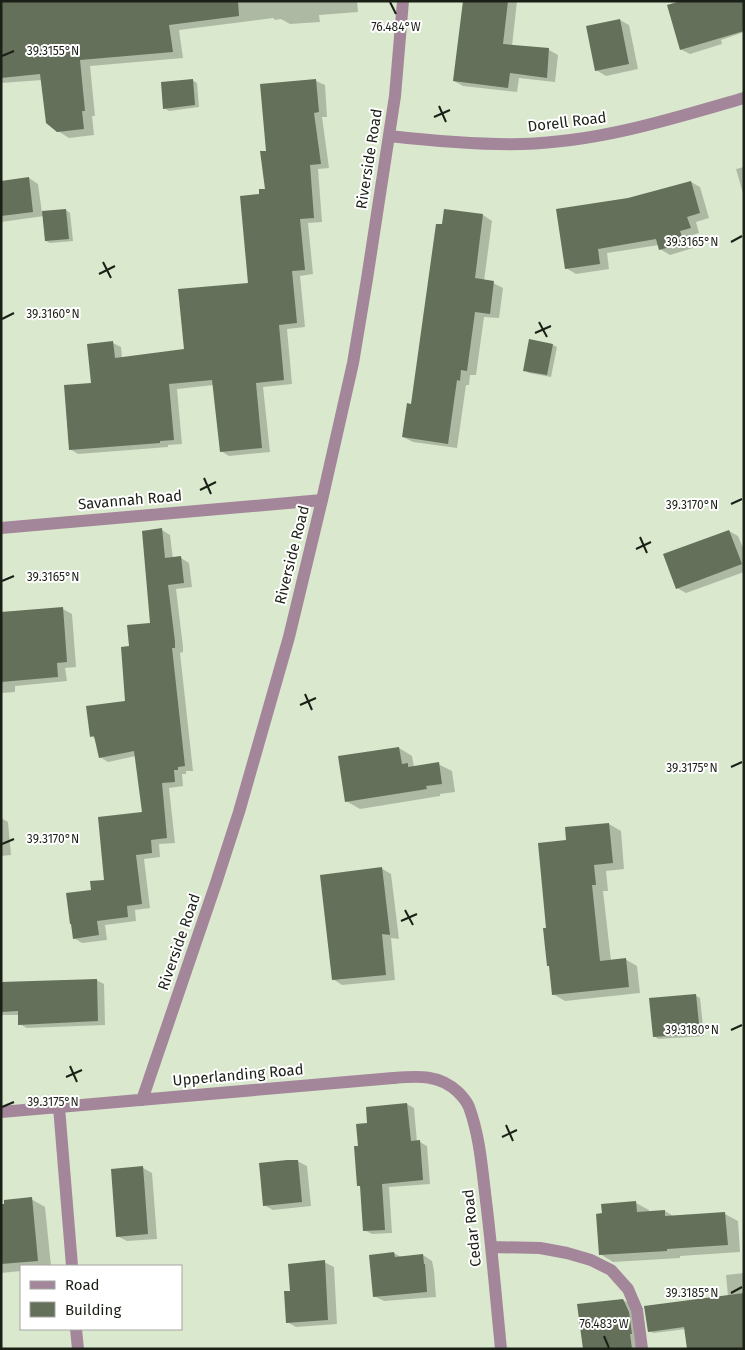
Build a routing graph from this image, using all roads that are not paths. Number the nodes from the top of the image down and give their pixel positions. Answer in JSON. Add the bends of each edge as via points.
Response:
{"nodes":[{"id":1,"x":403,"y":1,"type":"edge"},
{"id":2,"x":744,"y":98,"type":"edge"},
{"id":3,"x":390,"y":136,"type":"junction"},
{"id":4,"x":322,"y":500,"type":"junction"},
{"id":5,"x":1,"y":528,"type":"edge"},
{"id":6,"x":142,"y":1100,"type":"junction"},
{"id":7,"x":468,"y":1105,"type":"joint"},
{"id":8,"x":59,"y":1107,"type":"junction"},
{"id":9,"x":1,"y":1112,"type":"edge"},
{"id":10,"x":491,"y":1246,"type":"junction"},
{"id":11,"x":72,"y":1265,"type":"edge"},
{"id":12,"x":76,"y":1330,"type":"edge"},
{"id":13,"x":78,"y":1349,"type":"edge"},
{"id":14,"x":501,"y":1349,"type":"edge"},
{"id":15,"x":642,"y":1349,"type":"edge"}],
"edges":[{"from":1,"to":3,"type":"street","name":"Riverside Road"},
{"from":2,"to":3,"type":"street","name":"Dorell Road","via":[[644,126],[562,140],[524,144],[477,143]]},
{"from":3,"to":4,"type":"street","name":"Riverside Road","via":[[353,362]]},
{"from":4,"to":5,"type":"street","name":"Savannah Road"},
{"from":4,"to":6,"type":"street","name":"Riverside Road","via":[[289,637],[239,812]]},
{"from":6,"to":7,"type":"street","name":"Upperlanding Road","via":[[420,1076],[438,1079],[450,1086]]},
{"from":6,"to":8,"type":"street","name":"Upperlanding Road"},
{"from":7,"to":10,"type":"street","name":"Cedar Road","via":[[480,1154]]},
{"from":8,"to":9,"type":"street","name":"Upperlanding Road"},
{"from":8,"to":11,"type":"street"},
{"from":10,"to":14,"type":"street","name":"Cedar Road"},
{"from":10,"to":15,"type":"street","via":[[540,1248],[567,1253],[611,1270],[628,1288],[637,1310]]},
{"from":12,"to":13,"type":"street"}]}
